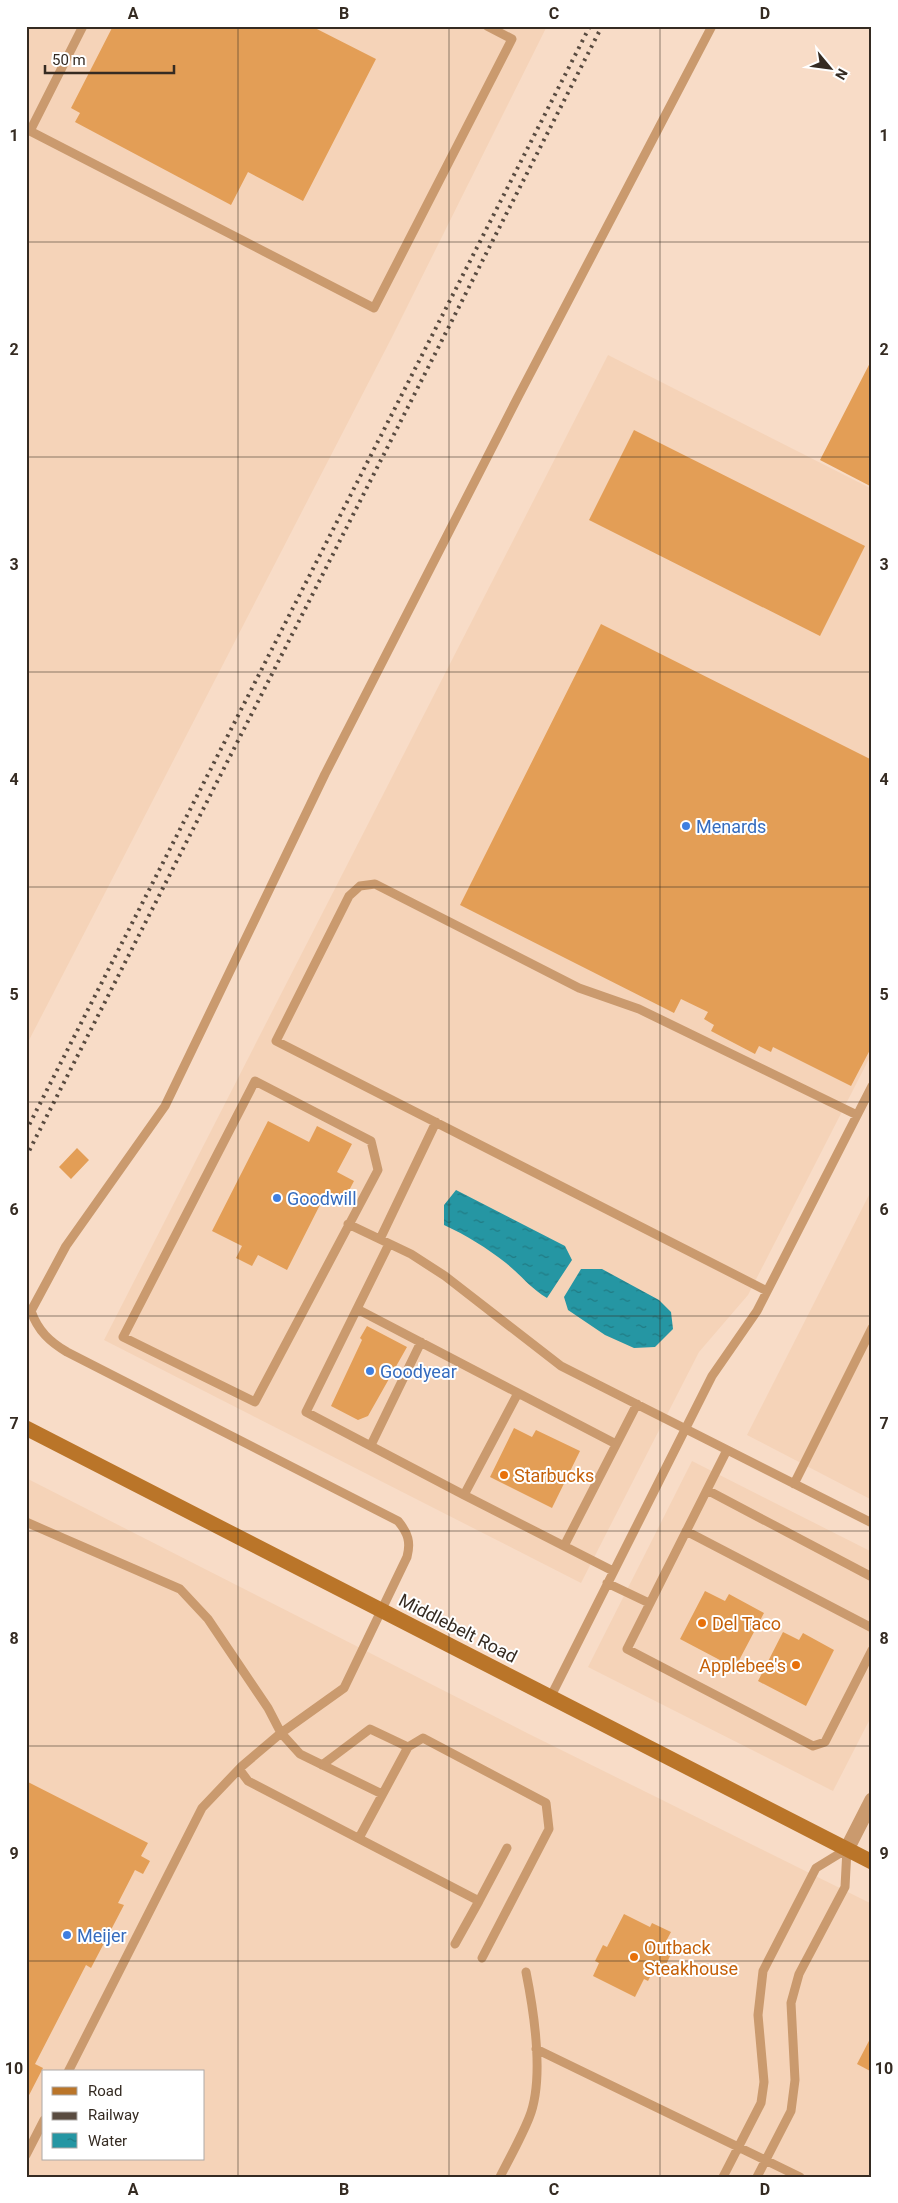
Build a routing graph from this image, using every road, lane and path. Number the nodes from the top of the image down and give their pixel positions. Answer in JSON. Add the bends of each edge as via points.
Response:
{"nodes":[{"id":1,"x":83,"y":26,"type":"edge"},
{"id":2,"x":487,"y":26,"type":"edge"},
{"id":3,"x":712,"y":26,"type":"edge"},
{"id":4,"x":28,"y":130,"type":"edge"},
{"id":5,"x":872,"y":1086,"type":"edge"},
{"id":6,"x":857,"y":1115,"type":"junction"},
{"id":7,"x":436,"y":1122,"type":"junction"},
{"id":8,"x":348,"y":1224,"type":"junction"},
{"id":9,"x":380,"y":1239,"type":"junction"},
{"id":10,"x":390,"y":1244,"type":"junction"},
{"id":11,"x":767,"y":1291,"type":"junction"},
{"id":12,"x":357,"y":1309,"type":"junction"},
{"id":13,"x":872,"y":1328,"type":"edge"},
{"id":14,"x":421,"y":1342,"type":"junction"},
{"id":15,"x":518,"y":1393,"type":"junction"},
{"id":16,"x":636,"y":1404,"type":"junction"},
{"id":17,"x":26,"y":1428,"type":"edge"},
{"id":18,"x":685,"y":1428,"type":"junction"},
{"id":19,"x":616,"y":1444,"type":"junction"},
{"id":20,"x":371,"y":1445,"type":"junction"},
{"id":21,"x":727,"y":1450,"type":"junction"},
{"id":22,"x":794,"y":1484,"type":"junction"},
{"id":23,"x":707,"y":1490,"type":"junction"},
{"id":24,"x":464,"y":1495,"type":"junction"},
{"id":25,"x":26,"y":1522,"type":"edge"},
{"id":26,"x":872,"y":1523,"type":"edge"},
{"id":27,"x":686,"y":1530,"type":"junction"},
{"id":28,"x":564,"y":1546,"type":"junction"},
{"id":29,"x":614,"y":1571,"type":"junction"},
{"id":30,"x":872,"y":1577,"type":"edge"},
{"id":31,"x":607,"y":1583,"type":"junction"},
{"id":32,"x":649,"y":1603,"type":"junction"},
{"id":33,"x":381,"y":1610,"type":"junction"},
{"id":34,"x":872,"y":1628,"type":"edge"},
{"id":35,"x":872,"y":1650,"type":"edge"},
{"id":36,"x":551,"y":1696,"type":"junction"},
{"id":37,"x":281,"y":1733,"type":"junction"},
{"id":38,"x":408,"y":1747,"type":"junction"},
{"id":39,"x":322,"y":1765,"type":"junction"},
{"id":40,"x":239,"y":1769,"type":"junction"},
{"id":41,"x":382,"y":1794,"type":"junction"},
{"id":42,"x":872,"y":1800,"type":"edge"},
{"id":43,"x":359,"y":1838,"type":"junction"},
{"id":44,"x":507,"y":1848,"type":"dead end"},
{"id":45,"x":847,"y":1848,"type":"junction"},
{"id":46,"x":872,"y":1862,"type":"edge"},
{"id":47,"x":478,"y":1901,"type":"junction"},
{"id":48,"x":455,"y":1944,"type":"dead end"},
{"id":49,"x":482,"y":1958,"type":"dead end"},
{"id":50,"x":526,"y":1972,"type":"dead end"},
{"id":51,"x":536,"y":2049,"type":"junction"},
{"id":52,"x":69,"y":2070,"type":"edge"},
{"id":53,"x":42,"y":2124,"type":"edge"},
{"id":54,"x":738,"y":2146,"type":"junction"},
{"id":55,"x":26,"y":2155,"type":"edge"},
{"id":56,"x":766,"y":2160,"type":"junction"},
{"id":57,"x":500,"y":2177,"type":"edge"},
{"id":58,"x":723,"y":2177,"type":"edge"},
{"id":59,"x":758,"y":2177,"type":"edge"},
{"id":60,"x":800,"y":2177,"type":"edge"}],
"edges":[{"from":1,"to":4,"type":"lane"},
{"from":2,"to":4,"type":"lane","via":[[512,39],[374,308]]},
{"from":3,"to":33,"type":"lane","via":[[321,783],[165,1106],[66,1246],[31,1311],[40,1330],[67,1352],[398,1521],[408,1535],[409,1550]]},
{"from":5,"to":6,"type":"lane"},
{"from":6,"to":7,"type":"lane","via":[[639,1009],[579,988],[375,884],[360,886],[349,896],[276,1041]]},
{"from":6,"to":11,"type":"lane"},
{"from":7,"to":9,"type":"lane"},
{"from":7,"to":11,"type":"lane"},
{"from":8,"to":8,"type":"lane","via":[[255,1402],[123,1337],[255,1081],[371,1140],[378,1170]]},
{"from":8,"to":9,"type":"lane"},
{"from":9,"to":10,"type":"lane"},
{"from":10,"to":12,"type":"lane"},
{"from":10,"to":16,"type":"lane","via":[[445,1276],[561,1366]]},
{"from":11,"to":18,"type":"lane","via":[[712,1376]]},
{"from":12,"to":14,"type":"lane"},
{"from":12,"to":20,"type":"lane","via":[[306,1412]]},
{"from":13,"to":22,"type":"lane"},
{"from":14,"to":15,"type":"lane"},
{"from":14,"to":20,"type":"lane"},
{"from":15,"to":19,"type":"lane"},
{"from":15,"to":24,"type":"lane"},
{"from":16,"to":18,"type":"lane"},
{"from":16,"to":19,"type":"lane"},
{"from":17,"to":33,"type":"main road","name":"Middlebelt Road"},
{"from":18,"to":21,"type":"lane"},
{"from":18,"to":29,"type":"lane"},
{"from":19,"to":28,"type":"lane"},
{"from":20,"to":24,"type":"lane"},
{"from":21,"to":22,"type":"lane"},
{"from":21,"to":23,"type":"lane"},
{"from":22,"to":26,"type":"lane"},
{"from":23,"to":27,"type":"lane"},
{"from":23,"to":30,"type":"lane"},
{"from":24,"to":28,"type":"lane"},
{"from":25,"to":37,"type":"lane","via":[[180,1589],[208,1619],[268,1708]]},
{"from":27,"to":32,"type":"lane"},
{"from":27,"to":34,"type":"lane"},
{"from":28,"to":29,"type":"lane"},
{"from":29,"to":31,"type":"lane"},
{"from":31,"to":32,"type":"lane"},
{"from":31,"to":36,"type":"lane"},
{"from":32,"to":35,"type":"lane","via":[[627,1649],[812,1746],[825,1742]]},
{"from":33,"to":36,"type":"main road","name":"Middlebelt Road"},
{"from":33,"to":37,"type":"lane","via":[[344,1688]]},
{"from":36,"to":45,"type":"main road","name":"Middlebelt Road"},
{"from":37,"to":39,"type":"lane","via":[[300,1754]]},
{"from":37,"to":40,"type":"lane"},
{"from":38,"to":39,"type":"lane","via":[[370,1729]]},
{"from":38,"to":41,"type":"lane"},
{"from":38,"to":49,"type":"lane","via":[[423,1738],[546,1804],[549,1829]]},
{"from":39,"to":41,"type":"lane"},
{"from":40,"to":43,"type":"lane","via":[[248,1781]]},
{"from":40,"to":52,"type":"lane","via":[[202,1808]]},
{"from":41,"to":43,"type":"lane"},
{"from":42,"to":45,"type":"street"},
{"from":43,"to":47,"type":"lane"},
{"from":44,"to":47,"type":"lane"},
{"from":45,"to":46,"type":"main road","name":"Middlebelt Road"},
{"from":45,"to":54,"type":"lane","via":[[816,1868],[763,1971],[758,2014],[764,2082],[761,2103]]},
{"from":45,"to":56,"type":"lane","via":[[845,1887],[799,1974],[791,2003],[795,2080],[791,2111]]},
{"from":47,"to":48,"type":"lane"},
{"from":50,"to":51,"type":"lane"},
{"from":51,"to":54,"type":"lane"},
{"from":51,"to":57,"type":"lane","via":[[536,2084],[530,2116]]},
{"from":53,"to":55,"type":"lane"},
{"from":54,"to":56,"type":"lane"},
{"from":54,"to":58,"type":"lane"},
{"from":56,"to":59,"type":"lane"},
{"from":56,"to":60,"type":"lane"}]}
